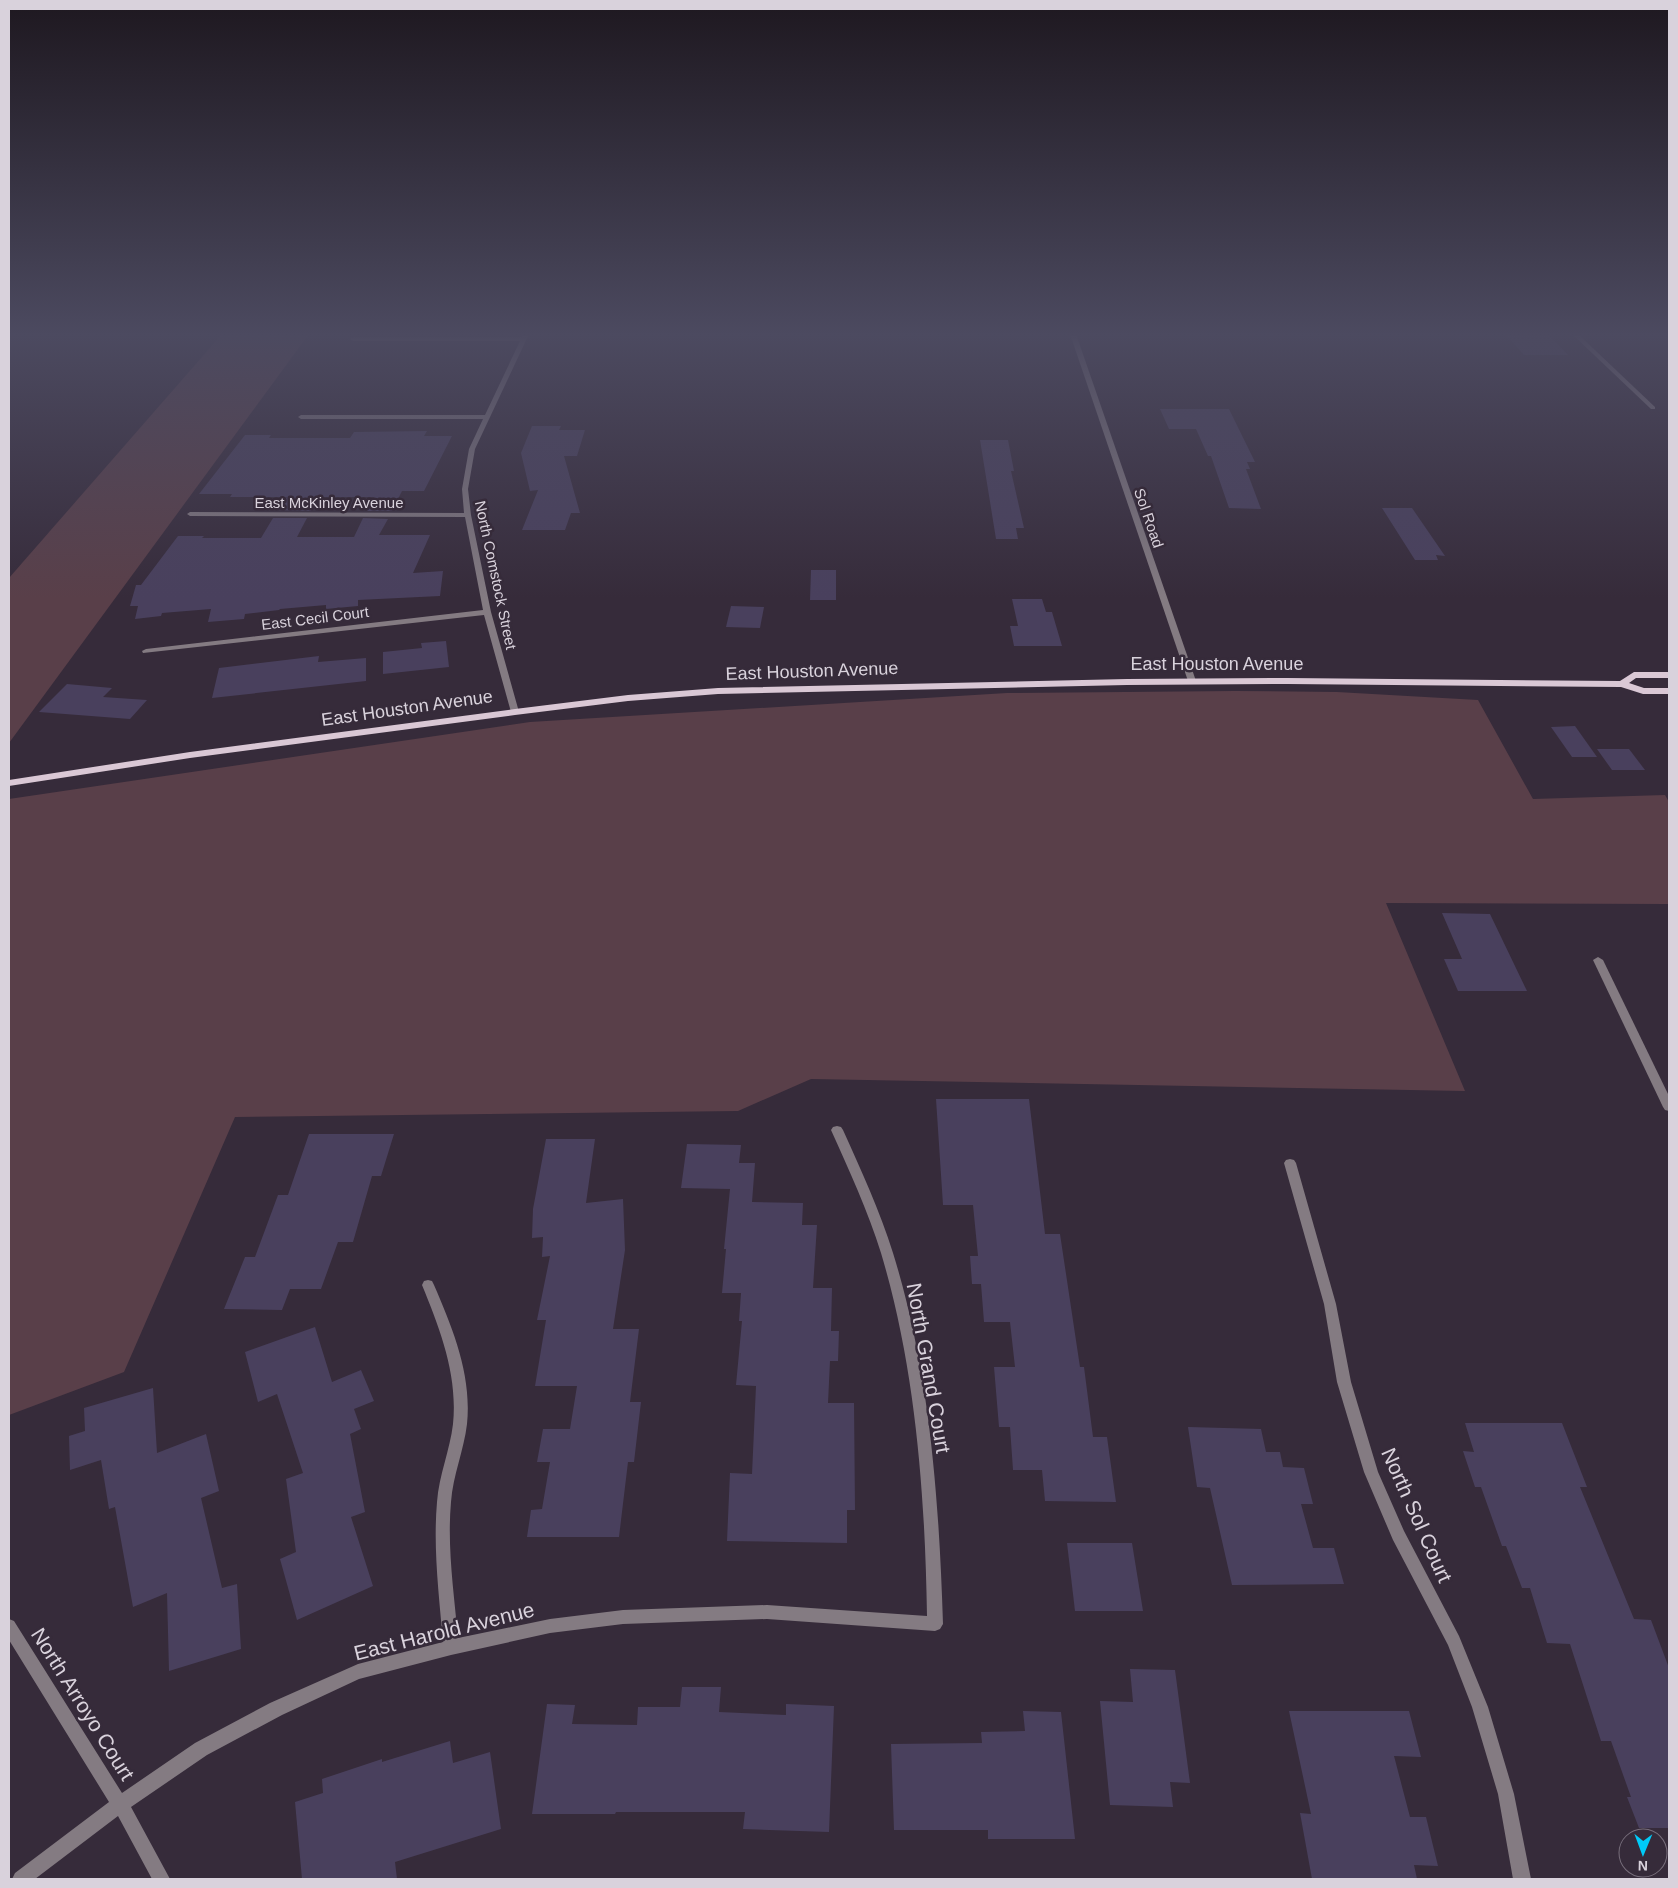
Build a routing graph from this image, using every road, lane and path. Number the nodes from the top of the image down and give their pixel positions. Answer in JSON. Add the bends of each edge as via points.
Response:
{"nodes":[{"id":1,"x":485,"y":422,"type":"edge"},
{"id":2,"x":1103,"y":422,"type":"edge"},
{"id":3,"x":190,"y":514,"type":"dead end"},
{"id":4,"x":468,"y":515,"type":"junction"},
{"id":5,"x":487,"y":612,"type":"junction"},
{"id":6,"x":146,"y":651,"type":"dead end"},
{"id":7,"x":1669,"y":675,"type":"edge"},
{"id":8,"x":1192,"y":681,"type":"junction"},
{"id":9,"x":1622,"y":684,"type":"junction"},
{"id":10,"x":1669,"y":691,"type":"edge"},
{"id":11,"x":515,"y":712,"type":"junction"},
{"id":12,"x":9,"y":782,"type":"edge"},
{"id":13,"x":1598,"y":960,"type":"dead end"},
{"id":14,"x":1669,"y":1107,"type":"edge"},
{"id":15,"x":837,"y":1130,"type":"dead end"},
{"id":16,"x":1290,"y":1163,"type":"dead end"},
{"id":17,"x":428,"y":1285,"type":"dead end"},
{"id":18,"x":935,"y":1624,"type":"joint"},
{"id":19,"x":9,"y":1626,"type":"edge"},
{"id":20,"x":451,"y":1647,"type":"junction"},
{"id":21,"x":120,"y":1804,"type":"junction"},
{"id":22,"x":21,"y":1879,"type":"edge"},
{"id":23,"x":161,"y":1879,"type":"edge"},
{"id":24,"x":1522,"y":1879,"type":"edge"}],
"edges":[{"from":1,"to":4,"type":"street","name":"North Comstock Street","via":[[468,466],[465,489]]},
{"from":2,"to":8,"type":"street","name":"Sol Road"},
{"from":3,"to":4,"type":"street","name":"East McKinley Avenue"},
{"from":4,"to":5,"type":"street","name":"North Comstock Street"},
{"from":5,"to":6,"type":"street","name":"East Cecil Court"},
{"from":5,"to":11,"type":"street","name":"North Comstock Street"},
{"from":7,"to":9,"type":"main road","name":"East Houston Avenue","via":[[1634,675]]},
{"from":8,"to":9,"type":"main road","name":"East Houston Avenue"},
{"from":8,"to":11,"type":"main road","name":"East Houston Avenue","via":[[763,689],[652,696]]},
{"from":9,"to":10,"type":"main road","name":"East Houston Avenue","via":[[1643,691]]},
{"from":11,"to":12,"type":"main road","name":"East Houston Avenue"},
{"from":13,"to":14,"type":"street"},
{"from":15,"to":18,"type":"street","name":"North Grand Court","via":[[876,1221],[892,1270],[908,1342],[921,1422],[932,1527]]},
{"from":16,"to":24,"type":"street","name":"North Sol Court","via":[[1330,1304],[1344,1382],[1371,1472],[1398,1534],[1454,1641],[1480,1707],[1506,1794]]},
{"from":17,"to":20,"type":"street","via":[[451,1341],[459,1382],[460,1423],[444,1501],[442,1543]]},
{"from":18,"to":20,"type":"street","name":"East Harold Avenue","via":[[767,1612],[632,1616],[550,1626]]},
{"from":19,"to":21,"type":"street","name":"North Arroyo Court"},
{"from":20,"to":21,"type":"street","name":"East Harold Avenue","via":[[358,1672],[276,1709],[201,1749]]},
{"from":21,"to":22,"type":"street","name":"East Harold Avenue"},
{"from":21,"to":23,"type":"street","name":"North Arroyo Court"}]}
